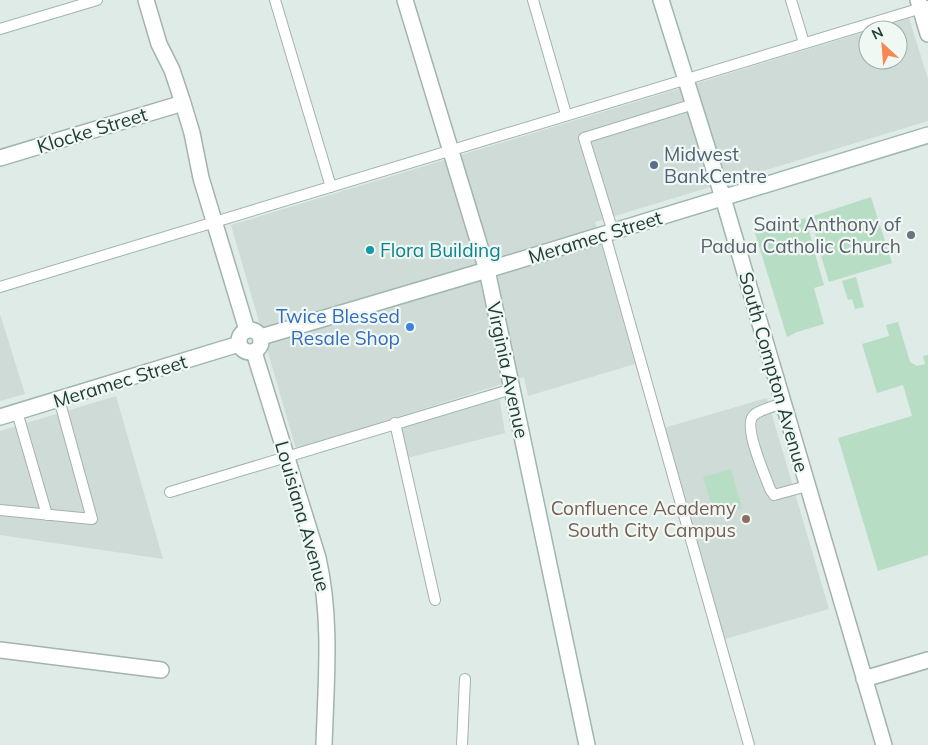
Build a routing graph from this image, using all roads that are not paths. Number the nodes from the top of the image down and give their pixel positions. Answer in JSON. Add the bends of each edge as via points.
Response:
{"nodes":[{"id":1,"x":97,"y":0,"type":"edge"},
{"id":2,"x":146,"y":0,"type":"edge"},
{"id":3,"x":275,"y":0,"type":"edge"},
{"id":4,"x":405,"y":0,"type":"edge"},
{"id":5,"x":532,"y":0,"type":"edge"},
{"id":6,"x":661,"y":0,"type":"edge"},
{"id":7,"x":791,"y":0,"type":"edge"},
{"id":8,"x":922,"y":5,"type":"edge"},
{"id":9,"x":0,"y":29,"type":"edge"},
{"id":10,"x":928,"y":34,"type":"edge"},
{"id":11,"x":804,"y":43,"type":"junction"},
{"id":12,"x":686,"y":79,"type":"junction"},
{"id":13,"x":183,"y":103,"type":"junction"},
{"id":14,"x":694,"y":104,"type":"junction"},
{"id":15,"x":566,"y":114,"type":"junction"},
{"id":16,"x":928,"y":135,"type":"edge"},
{"id":17,"x":451,"y":150,"type":"junction"},
{"id":18,"x":0,"y":158,"type":"edge"},
{"id":19,"x":331,"y":187,"type":"junction"},
{"id":20,"x":723,"y":198,"type":"junction"},
{"id":21,"x":215,"y":223,"type":"junction"},
{"id":22,"x":609,"y":233,"type":"junction"},
{"id":23,"x":487,"y":270,"type":"junction"},
{"id":24,"x":0,"y":287,"type":"edge"},
{"id":25,"x":247,"y":330,"type":"junction"},
{"id":26,"x":261,"y":337,"type":"junction"},
{"id":27,"x":239,"y":344,"type":"junction"},
{"id":28,"x":254,"y":352,"type":"junction"},
{"id":29,"x":512,"y":389,"type":"junction"},
{"id":30,"x":59,"y":399,"type":"junction"},
{"id":31,"x":783,"y":403,"type":"junction"},
{"id":32,"x":17,"y":412,"type":"junction"},
{"id":33,"x":0,"y":418,"type":"edge"},
{"id":34,"x":394,"y":423,"type":"junction"},
{"id":35,"x":286,"y":456,"type":"junction"},
{"id":36,"x":807,"y":486,"type":"junction"},
{"id":37,"x":170,"y":492,"type":"dead end"},
{"id":38,"x":0,"y":509,"type":"edge"},
{"id":39,"x":47,"y":515,"type":"junction"},
{"id":40,"x":435,"y":600,"type":"dead end"},
{"id":41,"x":0,"y":650,"type":"edge"},
{"id":42,"x":928,"y":660,"type":"edge"},
{"id":43,"x":161,"y":670,"type":"dead end"},
{"id":44,"x":465,"y":679,"type":"dead end"},
{"id":45,"x":864,"y":679,"type":"junction"},
{"id":46,"x":324,"y":745,"type":"edge"},
{"id":47,"x":462,"y":745,"type":"edge"},
{"id":48,"x":587,"y":745,"type":"edge"},
{"id":49,"x":749,"y":745,"type":"edge"},
{"id":50,"x":884,"y":745,"type":"edge"}],
"edges":[{"from":1,"to":9,"type":"lane"},
{"from":2,"to":13,"type":"street"},
{"from":3,"to":19,"type":"lane"},
{"from":4,"to":17,"type":"street","name":"Virginia Avenue"},
{"from":5,"to":15,"type":"lane"},
{"from":6,"to":12,"type":"street","name":"South Compton Avenue"},
{"from":7,"to":11,"type":"lane"},
{"from":8,"to":10,"type":"street"},
{"from":8,"to":11,"type":"lane"},
{"from":11,"to":12,"type":"lane"},
{"from":12,"to":14,"type":"street","name":"South Compton Avenue"},
{"from":12,"to":15,"type":"lane"},
{"from":13,"to":18,"type":"street","name":"Klocke Street"},
{"from":13,"to":21,"type":"street"},
{"from":14,"to":20,"type":"street","name":"South Compton Avenue"},
{"from":14,"to":22,"type":"lane","via":[[584,138]]},
{"from":15,"to":17,"type":"lane"},
{"from":16,"to":20,"type":"street","name":"Meramec Street"},
{"from":17,"to":19,"type":"lane"},
{"from":17,"to":23,"type":"street","name":"Virginia Avenue"},
{"from":19,"to":21,"type":"lane"},
{"from":20,"to":22,"type":"street","name":"Meramec Street"},
{"from":20,"to":31,"type":"street","name":"South Compton Avenue"},
{"from":21,"to":24,"type":"lane"},
{"from":21,"to":25,"type":"street"},
{"from":22,"to":23,"type":"street","name":"Meramec Street"},
{"from":22,"to":49,"type":"lane"},
{"from":23,"to":26,"type":"street","name":"Meramec Street"},
{"from":23,"to":29,"type":"street","name":"Virginia Avenue"},
{"from":25,"to":26,"type":"street","via":[[254,330]]},
{"from":25,"to":27,"type":"street","via":[[241,334]]},
{"from":26,"to":28,"type":"street","via":[[260,348]]},
{"from":27,"to":28,"type":"street","via":[[247,352]]},
{"from":27,"to":30,"type":"street","name":"Meramec Street"},
{"from":28,"to":35,"type":"street","name":"Louisiana Avenue"},
{"from":29,"to":34,"type":"lane"},
{"from":29,"to":48,"type":"street","name":"Virginia Avenue"},
{"from":30,"to":32,"type":"street","name":"Meramec Street"},
{"from":30,"to":39,"type":"lane","via":[[92,519]]},
{"from":31,"to":36,"type":"street","name":"South Compton Avenue"},
{"from":31,"to":36,"type":"lane","via":[[754,414],[750,421],[750,434],[774,495]]},
{"from":32,"to":33,"type":"street","name":"Meramec Street"},
{"from":32,"to":39,"type":"lane"},
{"from":34,"to":35,"type":"lane"},
{"from":34,"to":40,"type":"lane"},
{"from":35,"to":37,"type":"lane"},
{"from":35,"to":46,"type":"street","name":"Louisiana Avenue","via":[[318,558],[326,604]]},
{"from":36,"to":45,"type":"street","name":"South Compton Avenue"},
{"from":38,"to":39,"type":"lane"},
{"from":41,"to":43,"type":"street"},
{"from":42,"to":45,"type":"street"},
{"from":44,"to":47,"type":"lane"},
{"from":45,"to":50,"type":"street","name":"South Compton Avenue"}]}
